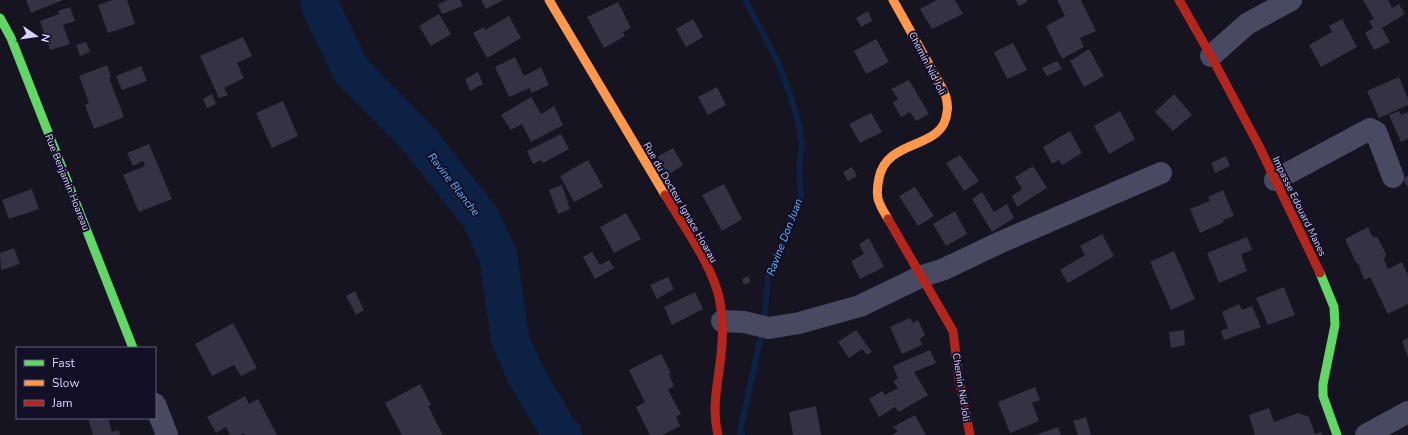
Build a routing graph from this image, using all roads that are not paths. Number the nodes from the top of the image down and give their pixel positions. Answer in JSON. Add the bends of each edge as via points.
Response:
{"nodes":[{"id":1,"x":549,"y":0,"type":"edge"},
{"id":2,"x":893,"y":0,"type":"edge"},
{"id":3,"x":1178,"y":0,"type":"edge"},
{"id":4,"x":1291,"y":0,"type":"edge"},
{"id":5,"x":0,"y":18,"type":"edge"},
{"id":6,"x":1211,"y":56,"type":"junction"},
{"id":7,"x":1161,"y":173,"type":"dead end"},
{"id":8,"x":1393,"y":177,"type":"dead end"},
{"id":9,"x":1275,"y":180,"type":"junction"},
{"id":10,"x":922,"y":276,"type":"junction"},
{"id":11,"x":722,"y":320,"type":"junction"},
{"id":12,"x":133,"y":347,"type":"edge"},
{"id":13,"x":156,"y":407,"type":"edge"},
{"id":14,"x":1408,"y":412,"type":"edge"},
{"id":15,"x":167,"y":435,"type":"edge"},
{"id":16,"x":718,"y":435,"type":"edge"},
{"id":17,"x":970,"y":435,"type":"edge"},
{"id":18,"x":1337,"y":435,"type":"edge"},
{"id":19,"x":1366,"y":435,"type":"edge"}],
"edges":[{"from":1,"to":11,"type":"street","name":"Rue du Docteur Ignace Hoarau","via":[[701,256],[719,297]]},
{"from":2,"to":10,"type":"street","name":"Chemin Nid Joli","via":[[946,97],[948,106],[947,116],[937,134],[892,155],[884,165],[878,183],[878,202]]},
{"from":3,"to":6,"type":"street","name":"Impasse Edouard Manes"},
{"from":4,"to":6,"type":"street","via":[[1247,24]]},
{"from":5,"to":12,"type":"street","name":"Rue Benjamin Hoareau","via":[[11,38]]},
{"from":6,"to":9,"type":"street","name":"Impasse Edouard Manes"},
{"from":7,"to":10,"type":"street","via":[[942,270]]},
{"from":8,"to":9,"type":"street","via":[[1376,132],[1370,129]]},
{"from":9,"to":18,"type":"street","name":"Impasse Edouard Manes","via":[[1334,307],[1335,325],[1323,396]]},
{"from":10,"to":11,"type":"street","via":[[860,306],[799,323],[769,328]]},
{"from":10,"to":17,"type":"street","name":"Chemin Nid Joli","via":[[953,331]]},
{"from":11,"to":16,"type":"street","name":"Rue du Docteur Ignace Hoarau","via":[[721,355],[714,407]]},
{"from":13,"to":15,"type":"street"},
{"from":14,"to":19,"type":"street"}]}
